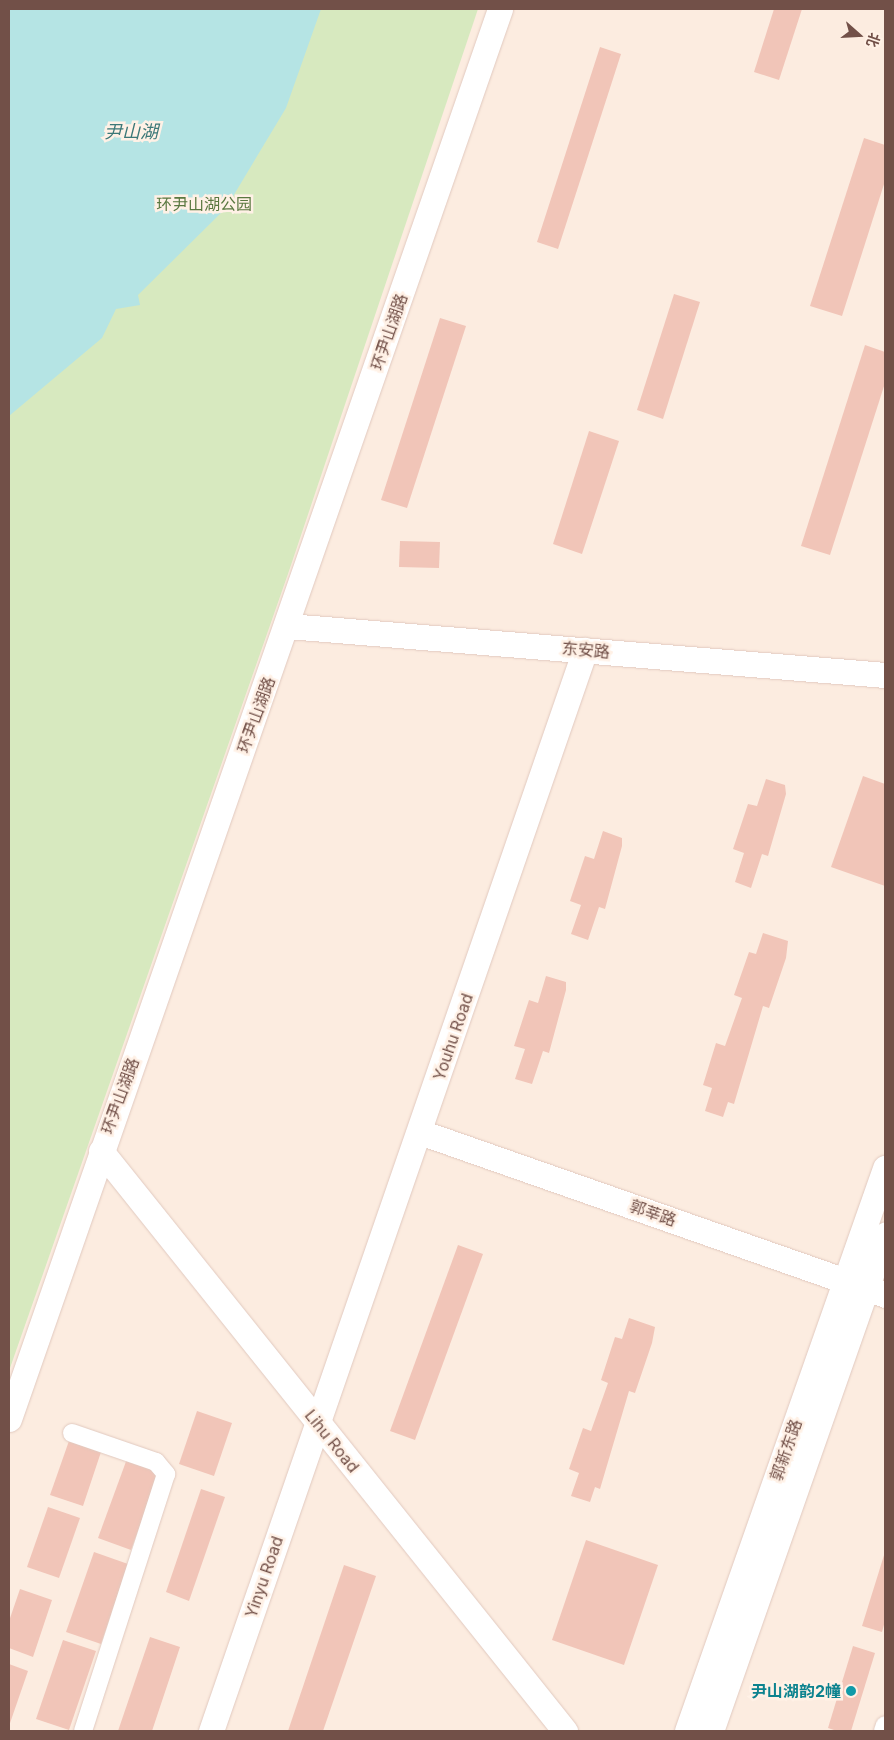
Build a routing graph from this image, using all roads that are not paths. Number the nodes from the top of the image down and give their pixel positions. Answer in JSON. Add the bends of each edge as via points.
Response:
{"nodes":[{"id":1,"x":500,"y":9,"type":"edge"},
{"id":2,"x":288,"y":626,"type":"junction"},
{"id":3,"x":585,"y":650,"type":"junction"},
{"id":4,"x":885,"y":674,"type":"edge"},
{"id":5,"x":420,"y":1132,"type":"junction"},
{"id":6,"x":101,"y":1151,"type":"junction"},
{"id":7,"x":885,"y":1168,"type":"edge"},
{"id":8,"x":885,"y":1235,"type":"edge"},
{"id":9,"x":866,"y":1288,"type":"edge"},
{"id":10,"x":9,"y":1419,"type":"edge"},
{"id":11,"x":317,"y":1423,"type":"junction"},
{"id":12,"x":72,"y":1433,"type":"dead end"},
{"id":13,"x":700,"y":1695,"type":"junction"},
{"id":14,"x":885,"y":1726,"type":"edge"},
{"id":15,"x":83,"y":1731,"type":"edge"},
{"id":16,"x":211,"y":1731,"type":"edge"},
{"id":17,"x":565,"y":1731,"type":"edge"},
{"id":18,"x":673,"y":1731,"type":"edge"},
{"id":19,"x":687,"y":1731,"type":"edge"},
{"id":20,"x":710,"y":1731,"type":"edge"},
{"id":21,"x":884,"y":1731,"type":"edge"}],
"edges":[{"from":1,"to":2,"type":"street","name":"环尹山湖路"},
{"from":2,"to":3,"type":"street","name":"东安路"},
{"from":2,"to":6,"type":"street","name":"环尹山湖路"},
{"from":3,"to":4,"type":"street","name":"东安路"},
{"from":3,"to":5,"type":"street","name":"Youhu Road"},
{"from":5,"to":9,"type":"street","name":"郭莘路"},
{"from":5,"to":11,"type":"street","name":"Youhu Road"},
{"from":6,"to":10,"type":"street","name":"环尹山湖路"},
{"from":6,"to":11,"type":"street","name":"Lihu Road"},
{"from":7,"to":9,"type":"street","name":"郭新东路"},
{"from":8,"to":9,"type":"street","name":"郭新东路"},
{"from":9,"to":13,"type":"street","name":"郭新东路"},
{"from":9,"to":20,"type":"street","name":"郭新东路"},
{"from":11,"to":16,"type":"street","name":"Yinyu Road"},
{"from":11,"to":17,"type":"street","name":"Lihu Road"},
{"from":12,"to":15,"type":"street","via":[[156,1462],[166,1474]]},
{"from":13,"to":18,"type":"street"},
{"from":13,"to":19,"type":"street","name":"郭新东路"},
{"from":14,"to":21,"type":"street"}]}
